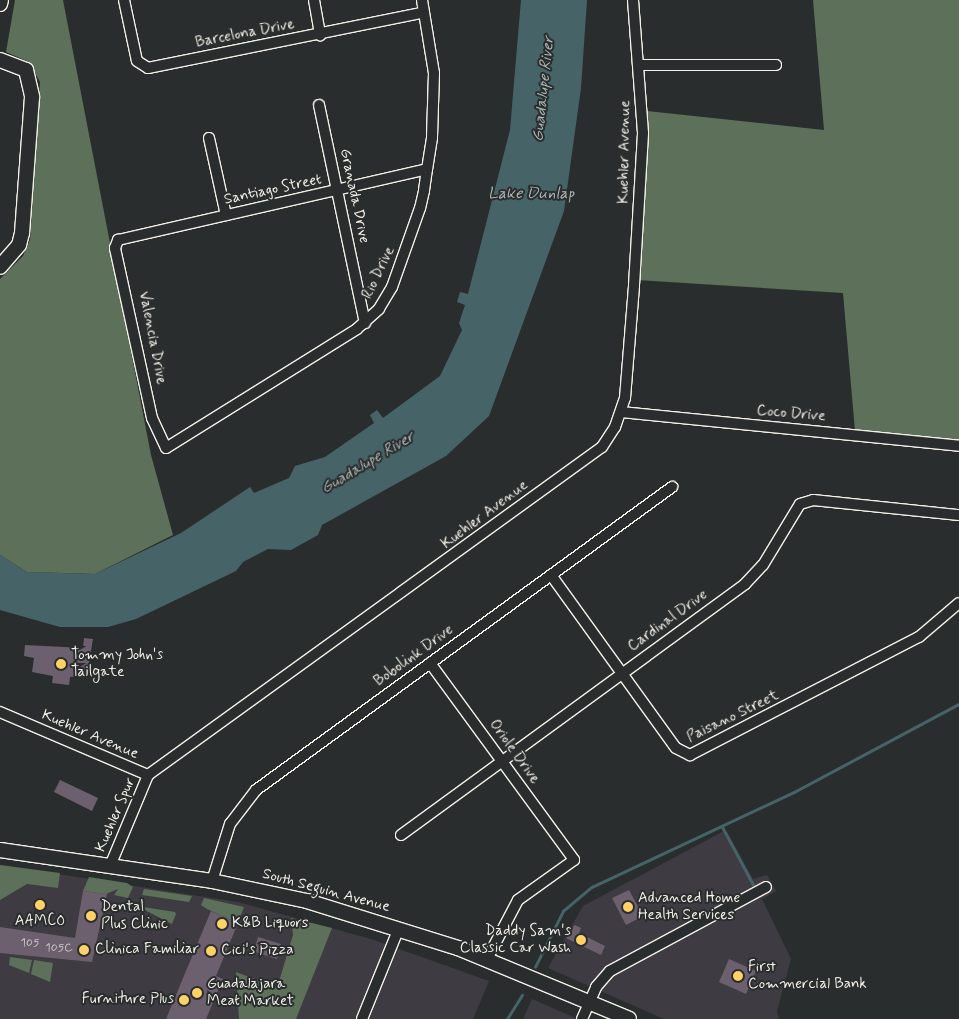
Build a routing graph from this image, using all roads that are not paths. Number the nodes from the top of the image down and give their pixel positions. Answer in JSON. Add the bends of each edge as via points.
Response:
{"nodes":[{"id":1,"x":1,"y":0,"type":"edge"},
{"id":2,"x":124,"y":0,"type":"edge"},
{"id":3,"x":314,"y":0,"type":"edge"},
{"id":4,"x":422,"y":0,"type":"edge"},
{"id":5,"x":633,"y":0,"type":"edge"},
{"id":6,"x":0,"y":4,"type":"edge"},
{"id":7,"x":422,"y":13,"type":"junction"},
{"id":8,"x":320,"y":35,"type":"junction"},
{"id":9,"x":0,"y":60,"type":"edge"},
{"id":10,"x":639,"y":65,"type":"junction"},
{"id":11,"x":776,"y":65,"type":"dead end"},
{"id":12,"x":320,"y":104,"type":"dead end"},
{"id":13,"x":209,"y":138,"type":"dead end"},
{"id":14,"x":427,"y":169,"type":"junction"},
{"id":15,"x":338,"y":192,"type":"junction"},
{"id":16,"x":226,"y":215,"type":"junction"},
{"id":17,"x":124,"y":236,"type":"joint"},
{"id":18,"x":0,"y":267,"type":"edge"},
{"id":19,"x":365,"y":323,"type":"junction"},
{"id":20,"x":621,"y":412,"type":"junction"},
{"id":21,"x":959,"y":446,"type":"edge"},
{"id":22,"x":166,"y":448,"type":"joint"},
{"id":23,"x":672,"y":487,"type":"dead end"},
{"id":24,"x":959,"y":515,"type":"edge"},
{"id":25,"x":551,"y":575,"type":"junction"},
{"id":26,"x":959,"y":603,"type":"edge"},
{"id":27,"x":430,"y":663,"type":"junction"},
{"id":28,"x":622,"y":674,"type":"junction"},
{"id":29,"x":0,"y":712,"type":"edge"},
{"id":30,"x":502,"y":761,"type":"junction"},
{"id":31,"x":148,"y":775,"type":"junction"},
{"id":32,"x":401,"y":835,"type":"dead end"},
{"id":33,"x":0,"y":850,"type":"edge"},
{"id":34,"x":110,"y":866,"type":"junction"},
{"id":35,"x":212,"y":881,"type":"junction"},
{"id":36,"x":766,"y":887,"type":"dead end"},
{"id":37,"x":399,"y":928,"type":"junction"},
{"id":38,"x":486,"y":959,"type":"junction"},
{"id":39,"x":589,"y":1002,"type":"junction"},
{"id":40,"x":362,"y":1019,"type":"edge"},
{"id":41,"x":582,"y":1019,"type":"edge"},
{"id":42,"x":629,"y":1019,"type":"edge"}],
"edges":[{"from":1,"to":6,"type":"main road"},
{"from":2,"to":8,"type":"street","name":"Barcelona Drive","via":[[136,61],[144,68]]},
{"from":3,"to":8,"type":"street"},
{"from":4,"to":7,"type":"street","name":"Rio Drive"},
{"from":5,"to":10,"type":"street","name":"Kuehler Avenue"},
{"from":7,"to":8,"type":"street","name":"Barcelona Drive"},
{"from":7,"to":14,"type":"street","name":"Rio Drive","via":[[434,73]]},
{"from":9,"to":18,"type":"main road","via":[[26,70],[32,98],[22,234],[19,245]]},
{"from":10,"to":11,"type":"street"},
{"from":10,"to":20,"type":"street","name":"Kuehler Avenue","via":[[643,147]]},
{"from":12,"to":15,"type":"street","name":"Granada Drive"},
{"from":13,"to":16,"type":"street"},
{"from":14,"to":15,"type":"street","name":"Santiago Street"},
{"from":14,"to":19,"type":"street","name":"Rio Drive","via":[[403,263],[385,300]]},
{"from":15,"to":16,"type":"street","name":"Santiago Street"},
{"from":15,"to":19,"type":"street","name":"Granada Drive"},
{"from":16,"to":17,"type":"street","name":"Santiago Street"},
{"from":17,"to":22,"type":"street","name":"Valencia Drive","via":[[115,248],[152,418]]},
{"from":19,"to":22,"type":"street","name":"Rio Drive"},
{"from":20,"to":21,"type":"street","name":"Coco Drive"},
{"from":20,"to":31,"type":"street","name":"Kuehler Avenue","via":[[602,447]]},
{"from":23,"to":25,"type":"street","name":"Bobolink Drive"},
{"from":24,"to":28,"type":"street","name":"Cardinal Drive","via":[[813,500],[800,504],[755,574]]},
{"from":25,"to":27,"type":"street","name":"Bobolink Drive"},
{"from":25,"to":28,"type":"street","name":"Paisano Street"},
{"from":26,"to":28,"type":"street","name":"Paisano Street","via":[[919,637],[694,755],[678,751]]},
{"from":27,"to":30,"type":"street","name":"Oriole Drive"},
{"from":27,"to":35,"type":"street","name":"Bobolink Drive","via":[[250,796],[227,831]]},
{"from":28,"to":30,"type":"street","name":"Cardinal Drive"},
{"from":29,"to":31,"type":"street","name":"Kuehler Avenue"},
{"from":30,"to":32,"type":"street","name":"Cardinal Drive"},
{"from":30,"to":38,"type":"street","name":"Oriole Drive","via":[[574,860],[518,900]]},
{"from":31,"to":34,"type":"street","name":"Kuehler Spur"},
{"from":33,"to":34,"type":"main road","name":"South Seguin Avenue"},
{"from":34,"to":35,"type":"main road","name":"South Seguin Avenue"},
{"from":35,"to":37,"type":"main road","name":"South Seguin Avenue","via":[[307,901]]},
{"from":36,"to":39,"type":"street","via":[[610,971]]},
{"from":37,"to":38,"type":"main road","name":"South Seguin Avenue"},
{"from":37,"to":40,"type":"street"},
{"from":38,"to":39,"type":"main road","name":"South Seguin Avenue"},
{"from":39,"to":41,"type":"street"},
{"from":39,"to":42,"type":"main road","name":"South Seguin Avenue"}]}
